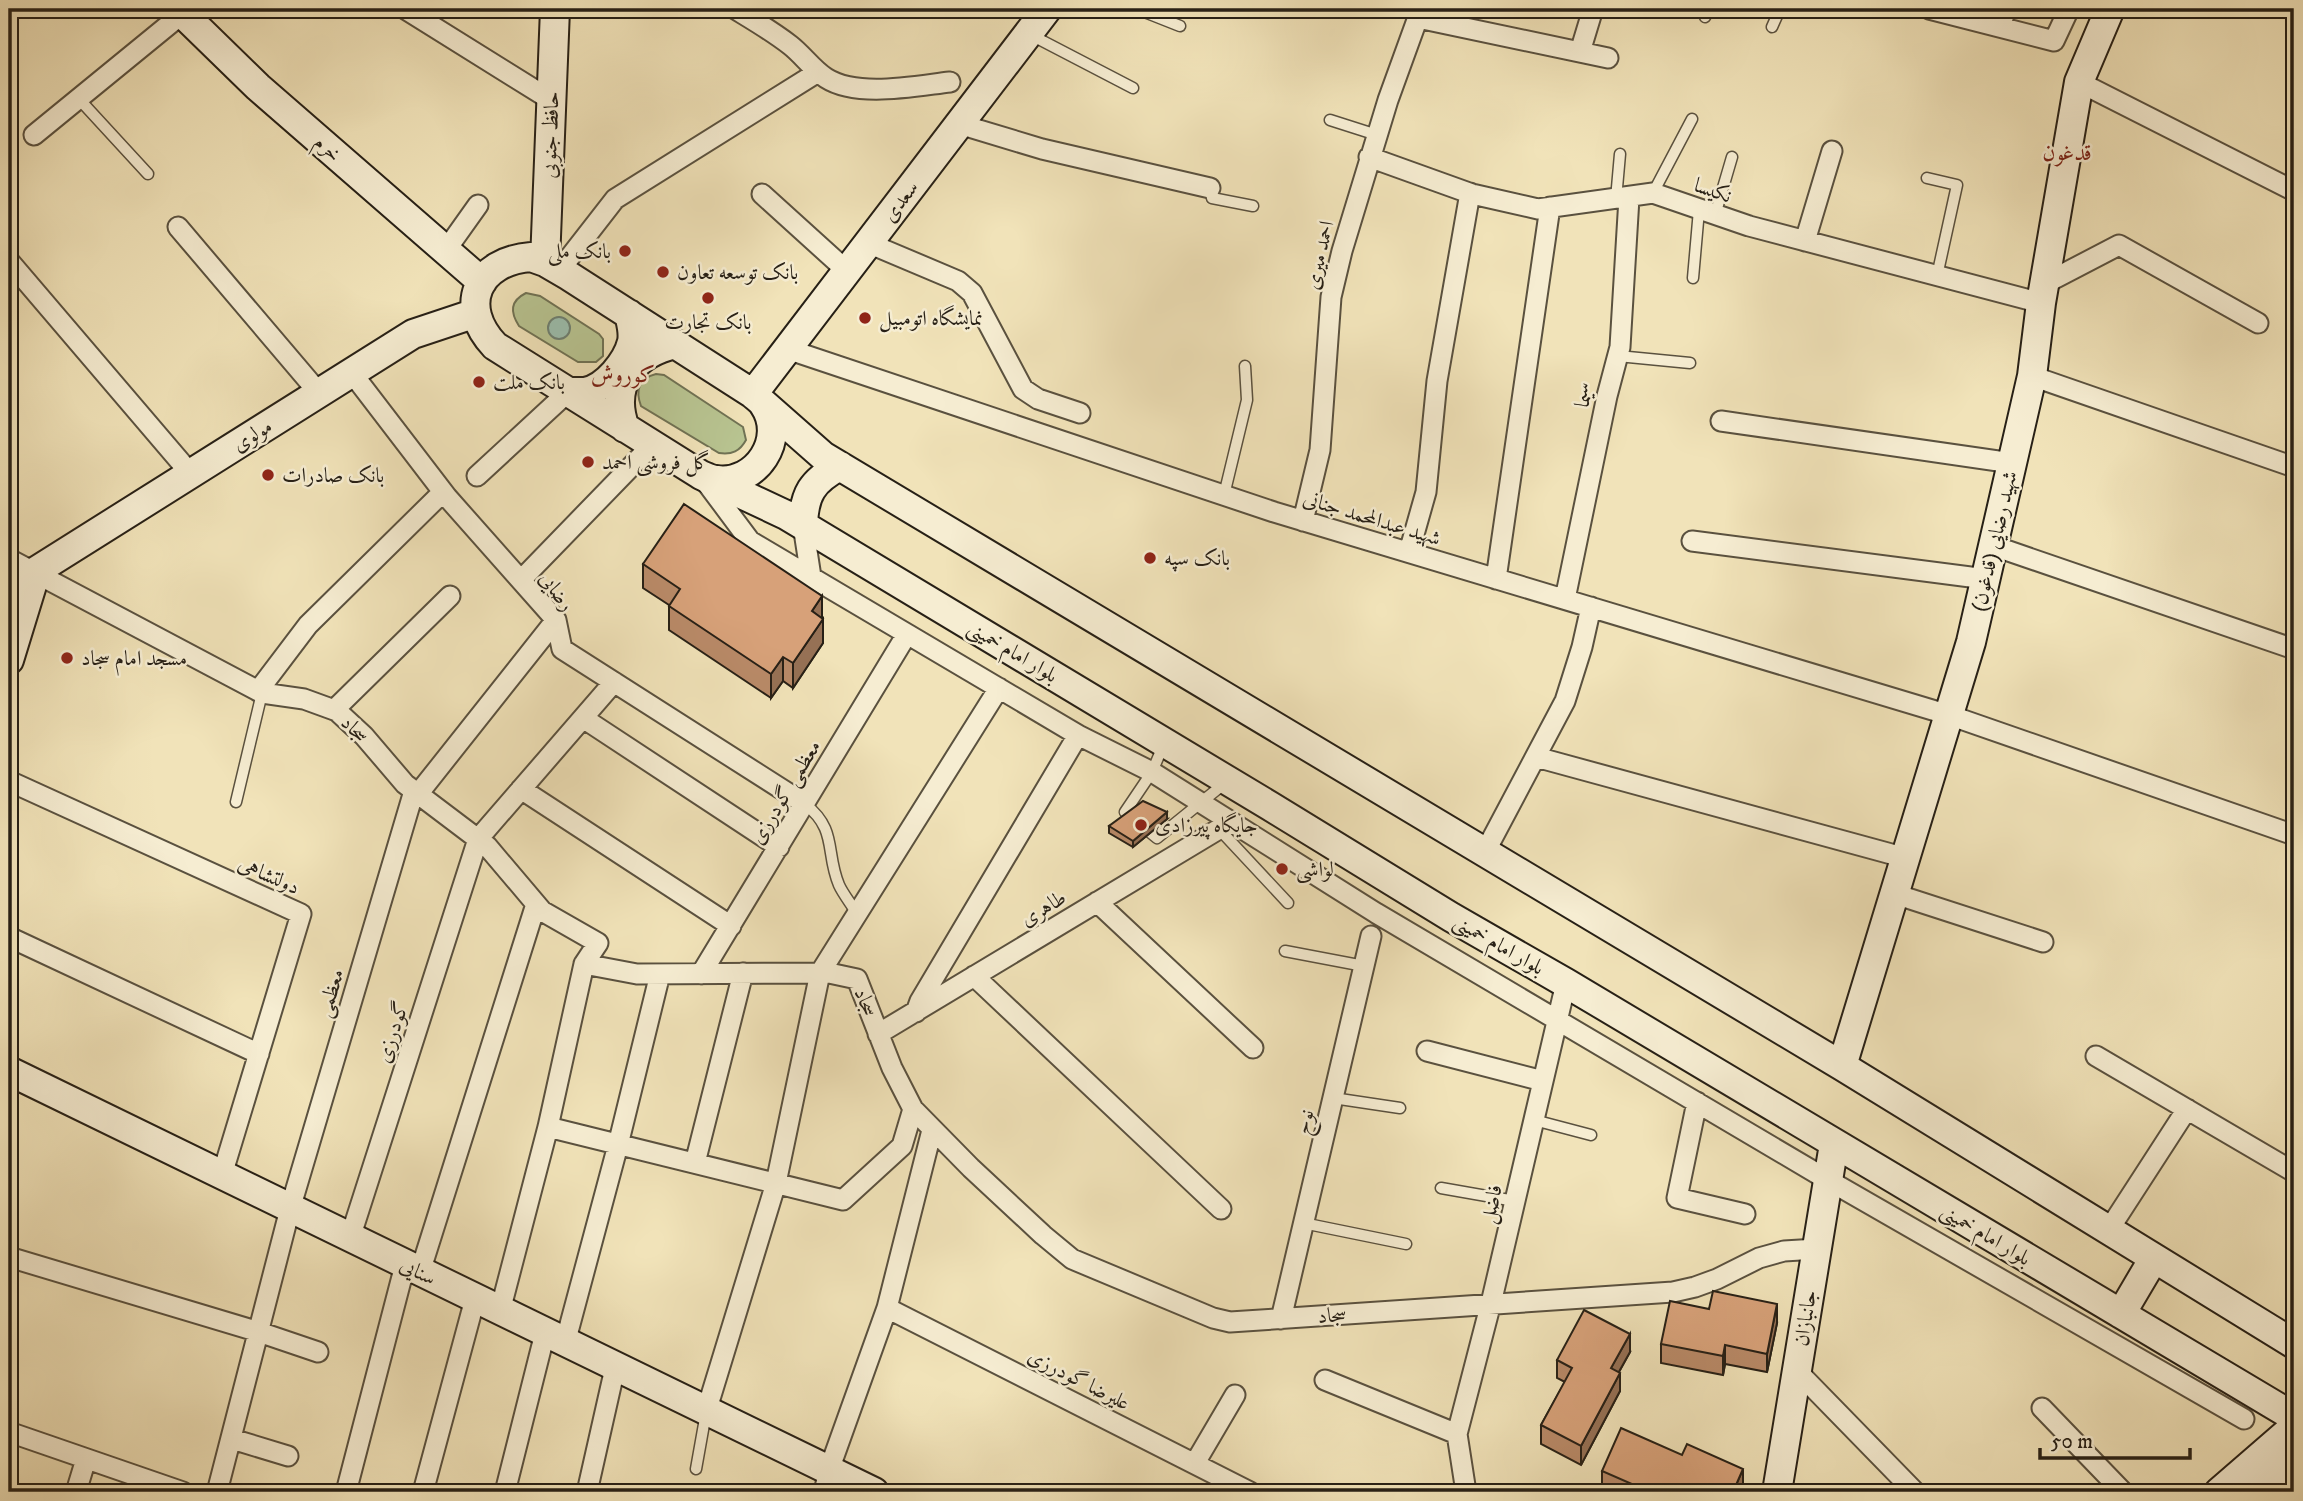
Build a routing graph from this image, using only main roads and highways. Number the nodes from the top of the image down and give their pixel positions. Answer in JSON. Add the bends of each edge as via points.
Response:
{"nodes":[{"id":1,"x":555,"y":9,"type":"edge"},
{"id":2,"x":1047,"y":9,"type":"edge"},
{"id":3,"x":2110,"y":9,"type":"edge"},
{"id":4,"x":180,"y":11,"type":"edge"},
{"id":5,"x":552,"y":266,"type":"junction"},
{"id":6,"x":482,"y":282,"type":"junction"},
{"id":7,"x":476,"y":313,"type":"junction"},
{"id":8,"x":629,"y":314,"type":"junction"},
{"id":9,"x":676,"y":344,"type":"junction"},
{"id":10,"x":568,"y":392,"type":"junction"},
{"id":11,"x":758,"y":399,"type":"junction"},
{"id":12,"x":625,"y":428,"type":"junction"},
{"id":13,"x":840,"y":466,"type":"junction"},
{"id":14,"x":701,"y":475,"type":"junction"},
{"id":15,"x":803,"y":526,"type":"junction"},
{"id":16,"x":36,"y":572,"type":"junction"},
{"id":17,"x":9,"y":587,"type":"edge"},
{"id":18,"x":9,"y":660,"type":"edge"},
{"id":19,"x":1842,"y":1066,"type":"junction"},
{"id":20,"x":9,"y":1071,"type":"edge"},
{"id":21,"x":1834,"y":1144,"type":"junction"},
{"id":22,"x":2154,"y":1258,"type":"junction"},
{"id":23,"x":2121,"y":1314,"type":"junction"},
{"id":24,"x":2294,"y":1344,"type":"edge"},
{"id":25,"x":2294,"y":1417,"type":"edge"},
{"id":26,"x":2294,"y":1427,"type":"edge"},
{"id":27,"x":2294,"y":1464,"type":"edge"},
{"id":28,"x":826,"y":1481,"type":"edge"},
{"id":29,"x":874,"y":1492,"type":"edge"},
{"id":30,"x":1777,"y":1492,"type":"edge"},
{"id":31,"x":2218,"y":1492,"type":"edge"},
{"id":32,"x":2261,"y":1492,"type":"edge"}],
"edges":[{"from":1,"to":5,"type":"main road","name":"حافظ جنوبی"},
{"from":2,"to":11,"type":"main road","name":"سعدی","via":[[787,349]]},
{"from":3,"to":19,"type":"main road","name":"(قدغون) شهید رضایی","via":[[2078,82],[2032,376],[1971,642]]},
{"from":4,"to":6,"type":"main road","name":"خرم","via":[[258,87]]},
{"from":5,"to":6,"type":"main road","via":[[531,257],[515,258],[500,264]]},
{"from":5,"to":8,"type":"main road"},
{"from":6,"to":7,"type":"main road"},
{"from":7,"to":10,"type":"main road","via":[[484,334],[495,346]]},
{"from":7,"to":16,"type":"main road","name":"مولوی","via":[[414,334]]},
{"from":8,"to":9,"type":"main road"},
{"from":8,"to":10,"type":"main road","via":[[632,341],[620,366],[595,388]]},
{"from":9,"to":11,"type":"main road"},
{"from":9,"to":12,"type":"main road","via":[[651,351],[629,374],[619,404]]},
{"from":10,"to":12,"type":"main road"},
{"from":11,"to":13,"type":"main road"},
{"from":11,"to":14,"type":"main road","via":[[771,419],[772,435],[760,464],[733,480]]},
{"from":12,"to":14,"type":"main road"},
{"from":13,"to":15,"type":"main road","via":[[820,478],[809,492]]},
{"from":13,"to":19,"type":"main road"},
{"from":14,"to":15,"type":"main road","name":"بلوار امام خمینی"},
{"from":15,"to":21,"type":"main road","name":"بلوار امام خمینی"},
{"from":16,"to":17,"type":"main road","name":"مولوی"},
{"from":16,"to":18,"type":"main road"},
{"from":19,"to":22,"type":"main road"},
{"from":20,"to":28,"type":"main road","name":"سنایی","via":[[706,1412]]},
{"from":21,"to":23,"type":"main road","name":"بلوار امام خمینی"},
{"from":21,"to":30,"type":"main road","name":"جانبازان"},
{"from":22,"to":23,"type":"main road"},
{"from":22,"to":24,"type":"main road"},
{"from":23,"to":25,"type":"main road","name":"بلوار امام خمینی"},
{"from":26,"to":31,"type":"main road"},
{"from":27,"to":32,"type":"main road"},
{"from":28,"to":29,"type":"main road","name":"سنایی"}]}
